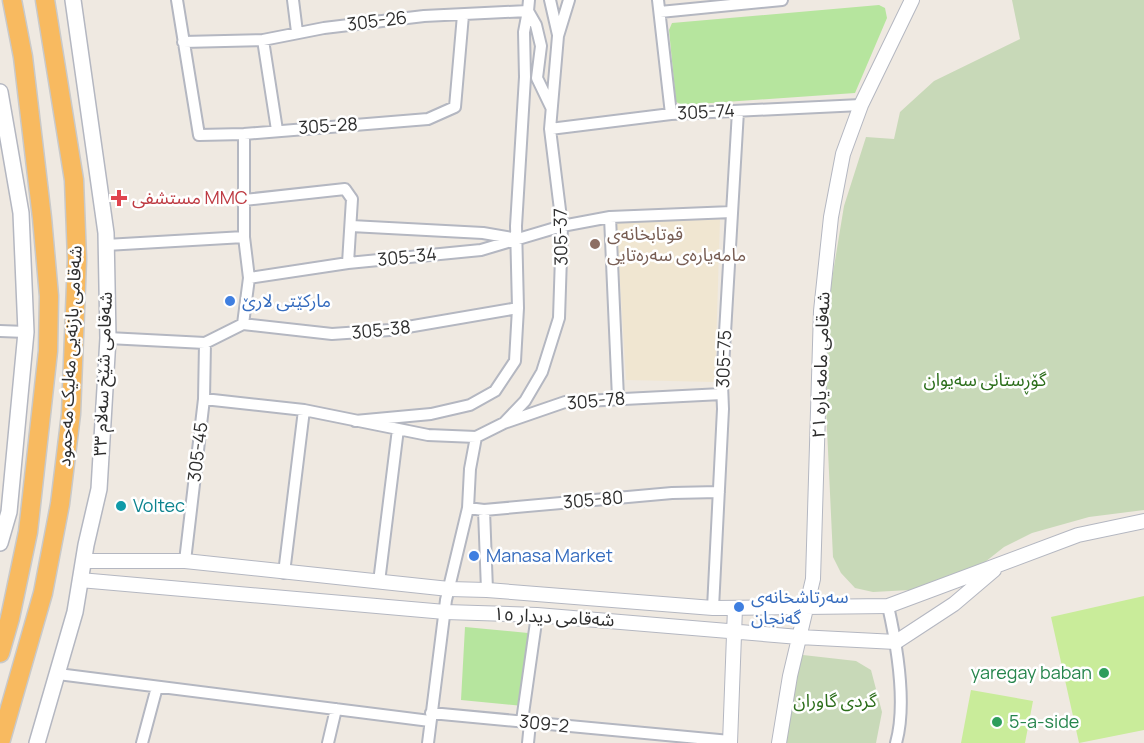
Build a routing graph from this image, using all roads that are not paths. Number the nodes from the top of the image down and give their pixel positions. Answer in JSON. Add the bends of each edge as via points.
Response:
{"nodes":[{"id":1,"x":12,"y":0,"type":"edge"},
{"id":2,"x":45,"y":0,"type":"edge"},
{"id":3,"x":73,"y":0,"type":"edge"},
{"id":4,"x":177,"y":0,"type":"edge"},
{"id":5,"x":293,"y":0,"type":"edge"},
{"id":6,"x":550,"y":0,"type":"edge"},
{"id":7,"x":569,"y":0,"type":"edge"},
{"id":8,"x":658,"y":0,"type":"edge"},
{"id":9,"x":782,"y":0,"type":"edge"},
{"id":10,"x":912,"y":0,"type":"edge"},
{"id":11,"x":528,"y":6,"type":"edge"},
{"id":12,"x":660,"y":12,"type":"junction"},
{"id":13,"x":463,"y":15,"type":"junction"},
{"id":14,"x":297,"y":32,"type":"junction"},
{"id":15,"x":558,"y":36,"type":"junction"},
{"id":16,"x":263,"y":40,"type":"junction"},
{"id":17,"x":183,"y":42,"type":"junction"},
{"id":18,"x":0,"y":92,"type":"edge"},
{"id":19,"x":861,"y":105,"type":"junction"},
{"id":20,"x":551,"y":107,"type":"junction"},
{"id":21,"x":738,"y":111,"type":"junction"},
{"id":22,"x":671,"y":114,"type":"junction"},
{"id":23,"x":550,"y":129,"type":"junction"},
{"id":24,"x":277,"y":130,"type":"junction"},
{"id":25,"x":244,"y":134,"type":"junction"},
{"id":26,"x":244,"y":200,"type":"junction"},
{"id":27,"x":732,"y":212,"type":"junction"},
{"id":28,"x":610,"y":217,"type":"junction"},
{"id":29,"x":351,"y":226,"type":"junction"},
{"id":30,"x":562,"y":226,"type":"junction"},
{"id":31,"x":244,"y":237,"type":"junction"},
{"id":32,"x":516,"y":239,"type":"junction"},
{"id":33,"x":106,"y":246,"type":"junction"},
{"id":34,"x":348,"y":263,"type":"junction"},
{"id":35,"x":249,"y":278,"type":"junction"},
{"id":36,"x":49,"y":296,"type":"junction"},
{"id":37,"x":75,"y":297,"type":"junction"},
{"id":38,"x":518,"y":308,"type":"junction"},
{"id":39,"x":243,"y":324,"type":"junction"},
{"id":40,"x":0,"y":331,"type":"edge"},
{"id":41,"x":26,"y":332,"type":"junction"},
{"id":42,"x":108,"y":339,"type":"junction"},
{"id":43,"x":205,"y":343,"type":"junction"},
{"id":44,"x":48,"y":351,"type":"junction"},
{"id":45,"x":74,"y":351,"type":"junction"},
{"id":46,"x":722,"y":394,"type":"junction"},
{"id":47,"x":618,"y":398,"type":"junction"},
{"id":48,"x":204,"y":399,"type":"junction"},
{"id":49,"x":304,"y":410,"type":"junction"},
{"id":50,"x":355,"y":421,"type":"junction"},
{"id":51,"x":504,"y":423,"type":"junction"},
{"id":52,"x":398,"y":429,"type":"junction"},
{"id":53,"x":476,"y":437,"type":"junction"},
{"id":54,"x":719,"y":492,"type":"junction"},
{"id":55,"x":468,"y":508,"type":"junction"},
{"id":56,"x":484,"y":510,"type":"junction"},
{"id":57,"x":1144,"y":521,"type":"edge"},
{"id":58,"x":0,"y":543,"type":"edge"},
{"id":59,"x":84,"y":561,"type":"junction"},
{"id":60,"x":185,"y":561,"type":"junction"},
{"id":61,"x":1002,"y":562,"type":"junction"},
{"id":62,"x":284,"y":573,"type":"junction"},
{"id":63,"x":80,"y":580,"type":"junction"},
{"id":64,"x":379,"y":582,"type":"junction"},
{"id":65,"x":487,"y":590,"type":"junction"},
{"id":66,"x":447,"y":600,"type":"junction"},
{"id":67,"x":806,"y":606,"type":"junction"},
{"id":68,"x":888,"y":606,"type":"junction"},
{"id":69,"x":712,"y":608,"type":"junction"},
{"id":70,"x":735,"y":608,"type":"junction"},
{"id":71,"x":537,"y":615,"type":"junction"},
{"id":72,"x":5,"y":623,"type":"edge"},
{"id":73,"x":735,"y":630,"type":"junction"},
{"id":74,"x":799,"y":637,"type":"junction"},
{"id":75,"x":896,"y":642,"type":"junction"},
{"id":76,"x":0,"y":653,"type":"edge"},
{"id":77,"x":58,"y":674,"type":"junction"},
{"id":78,"x":157,"y":687,"type":"junction"},
{"id":79,"x":336,"y":710,"type":"junction"},
{"id":80,"x":430,"y":717,"type":"junction"},
{"id":81,"x":526,"y":722,"type":"junction"},
{"id":82,"x":630,"y":737,"type":"edge"},
{"id":83,"x":730,"y":742,"type":"edge"},
{"id":84,"x":0,"y":743,"type":"edge"},
{"id":85,"x":37,"y":743,"type":"edge"},
{"id":86,"x":142,"y":743,"type":"edge"},
{"id":87,"x":328,"y":743,"type":"edge"},
{"id":88,"x":428,"y":743,"type":"edge"},
{"id":89,"x":528,"y":743,"type":"edge"},
{"id":90,"x":779,"y":743,"type":"edge"},
{"id":91,"x":896,"y":743,"type":"edge"}],
"edges":[{"from":1,"to":36,"type":"highway","name":"شەقامی بازنەیی مەلیک مەحمود","via":[[32,128]]},
{"from":2,"to":37,"type":"highway","name":"شەقامی بازنەیی مەلیک مەحمود","via":[[74,180]]},
{"from":3,"to":33,"type":"main road","name":"شەقامی شێخ سەلام ٣٣"},
{"from":4,"to":17,"type":"street"},
{"from":5,"to":14,"type":"street"},
{"from":6,"to":15,"type":"street"},
{"from":7,"to":15,"type":"street"},
{"from":8,"to":12,"type":"street"},
{"from":9,"to":12,"type":"street"},
{"from":10,"to":19,"type":"street","name":"شەقامی مامە یارە ٢١"},
{"from":11,"to":13,"type":"street","name":"305-26"},
{"from":11,"to":20,"type":"street","via":[[541,46],[537,78]]},
{"from":11,"to":32,"type":"street"},
{"from":12,"to":22,"type":"street"},
{"from":13,"to":14,"type":"street","name":"305-26"},
{"from":13,"to":24,"type":"street","name":"305-28","via":[[455,107],[428,119]]},
{"from":14,"to":16,"type":"street","name":"305-26"},
{"from":15,"to":20,"type":"street","name":"305-37"},
{"from":16,"to":17,"type":"street","name":"305-26"},
{"from":16,"to":24,"type":"street"},
{"from":17,"to":25,"type":"street","name":"305-28","via":[[199,135]]},
{"from":18,"to":41,"type":"main road","via":[[21,213]]},
{"from":19,"to":21,"type":"street","name":"305-74"},
{"from":19,"to":67,"type":"street","name":"شەقامی مامە یارە ٢١","via":[[843,154],[831,217],[821,310],[813,579]]},
{"from":20,"to":23,"type":"street","name":"305-37"},
{"from":21,"to":22,"type":"street","name":"305-74"},
{"from":21,"to":27,"type":"street","name":"305-75"},
{"from":22,"to":23,"type":"street","name":"305-74"},
{"from":23,"to":30,"type":"street","name":"305-37"},
{"from":24,"to":25,"type":"street","name":"305-28"},
{"from":25,"to":26,"type":"street"},
{"from":26,"to":29,"type":"street","via":[[345,189],[352,199]]},
{"from":26,"to":31,"type":"street"},
{"from":27,"to":28,"type":"street","name":"305-34"},
{"from":27,"to":46,"type":"street","name":"305-75"},
{"from":28,"to":30,"type":"street","name":"305-34"},
{"from":28,"to":47,"type":"street"},
{"from":29,"to":32,"type":"street","via":[[483,233]]},
{"from":29,"to":34,"type":"street"},
{"from":30,"to":32,"type":"street","name":"305-34"},
{"from":30,"to":51,"type":"street","name":"305-37","via":[[559,318],[542,372],[525,401]]},
{"from":31,"to":33,"type":"street"},
{"from":31,"to":35,"type":"street"},
{"from":32,"to":34,"type":"street","name":"305-34","via":[[481,250]]},
{"from":32,"to":38,"type":"street"},
{"from":33,"to":42,"type":"main road","name":"شەقامی شێخ سەلام ٣٣"},
{"from":34,"to":35,"type":"street","name":"305-34"},
{"from":35,"to":39,"type":"street"},
{"from":36,"to":37,"type":"highway","via":[[56,307],[62,308],[73,303]]},
{"from":36,"to":44,"type":"highway","name":"شەقامی بازنەیی مەلیک مەحمود"},
{"from":37,"to":45,"type":"highway","name":"شەقامی بازنەیی مەلیک مەحمود"},
{"from":38,"to":39,"type":"street","name":"305-38","via":[[410,327],[332,334]]},
{"from":38,"to":50,"type":"street","via":[[515,361],[495,391],[470,405],[431,414]]},
{"from":39,"to":43,"type":"street"},
{"from":40,"to":41,"type":"street"},
{"from":41,"to":58,"type":"main road","via":[[9,512]]},
{"from":42,"to":43,"type":"street"},
{"from":42,"to":59,"type":"main road","name":"شەقامی شێخ سەلام ٣٣","via":[[99,489]]},
{"from":43,"to":48,"type":"street","name":"305-45"},
{"from":44,"to":45,"type":"highway","via":[[57,343]]},
{"from":44,"to":72,"type":"highway","name":"شەقامی بازنەیی مەلیک مەحمود","via":[[28,532]]},
{"from":45,"to":84,"type":"highway","name":"شەقامی بازنەیی مەلیک مەحمود","via":[[66,462],[52,548],[32,635]]},
{"from":46,"to":47,"type":"street","name":"305-78"},
{"from":46,"to":54,"type":"street","name":"305-75"},
{"from":47,"to":51,"type":"street","name":"305-78","via":[[565,402]]},
{"from":48,"to":49,"type":"street"},
{"from":48,"to":60,"type":"street","name":"305-45"},
{"from":49,"to":50,"type":"street"},
{"from":49,"to":62,"type":"street"},
{"from":50,"to":52,"type":"street"},
{"from":51,"to":53,"type":"street","name":"305-78"},
{"from":52,"to":53,"type":"street"},
{"from":52,"to":64,"type":"street"},
{"from":53,"to":55,"type":"street"},
{"from":54,"to":56,"type":"street","name":"305-80"},
{"from":54,"to":69,"type":"street","name":"305-75"},
{"from":55,"to":56,"type":"street","name":"305-80"},
{"from":55,"to":66,"type":"street"},
{"from":56,"to":65,"type":"street"},
{"from":57,"to":61,"type":"street","name":"شەقامی دیدار ١٥","via":[[1078,535]]},
{"from":59,"to":60,"type":"street","name":"شەقامی دیدار ١٥"},
{"from":59,"to":63,"type":"main road","name":"شەقامی شێخ سەلام ٣٣"},
{"from":60,"to":62,"type":"street","name":"شەقامی دیدار ١٥"},
{"from":61,"to":68,"type":"street","name":"شەقامی دیدار ١٥"},
{"from":61,"to":75,"type":"street","name":"شەقامی دیدار ١٥","via":[[954,604]]},
{"from":62,"to":64,"type":"street","name":"شەقامی دیدار ١٥"},
{"from":63,"to":66,"type":"street","name":"شەقامی دیدار ١٥"},
{"from":63,"to":77,"type":"main road","name":"شەقامی شێخ سەلام ٣٣"},
{"from":64,"to":66,"type":"street","name":"شەقامی دیدار ١٥"},
{"from":65,"to":66,"type":"street","name":"شەقامی دیدار ١٥"},
{"from":65,"to":69,"type":"street","name":"شەقامی دیدار ١٥"},
{"from":66,"to":71,"type":"street","name":"شەقامی دیدار ١٥"},
{"from":66,"to":80,"type":"street"},
{"from":67,"to":68,"type":"street","name":"شەقامی دیدار ١٥"},
{"from":67,"to":70,"type":"street","name":"شەقامی دیدار ١٥"},
{"from":67,"to":74,"type":"street","name":"شەقامی مامە یارە ٢١"},
{"from":68,"to":75,"type":"street"},
{"from":69,"to":70,"type":"street","name":"شەقامی دیدار ١٥"},
{"from":70,"to":73,"type":"street"},
{"from":71,"to":73,"type":"street","name":"شەقامی دیدار ١٥"},
{"from":71,"to":81,"type":"street"},
{"from":72,"to":76,"type":"highway","name":"شەقامی بازنەیی مەلیک مەحمود"},
{"from":73,"to":74,"type":"street","name":"شەقامی دیدار ١٥"},
{"from":73,"to":83,"type":"street"},
{"from":74,"to":75,"type":"street","name":"شەقامی دیدار ١٥"},
{"from":74,"to":90,"type":"street","name":"شەقامی مامە یارە ٢١"},
{"from":75,"to":91,"type":"street","via":[[901,726]]},
{"from":77,"to":78,"type":"street","name":"309-2"},
{"from":77,"to":85,"type":"main road","name":"شەقامی شێخ سەلام ٣٣"},
{"from":78,"to":79,"type":"street","name":"309-2"},
{"from":78,"to":86,"type":"street"},
{"from":79,"to":80,"type":"street","name":"309-2"},
{"from":79,"to":87,"type":"street"},
{"from":80,"to":81,"type":"street","name":"309-2"},
{"from":80,"to":88,"type":"street"},
{"from":81,"to":82,"type":"street","name":"309-2"},
{"from":81,"to":89,"type":"street"},
{"from":82,"to":83,"type":"street","name":"309-2"}]}
